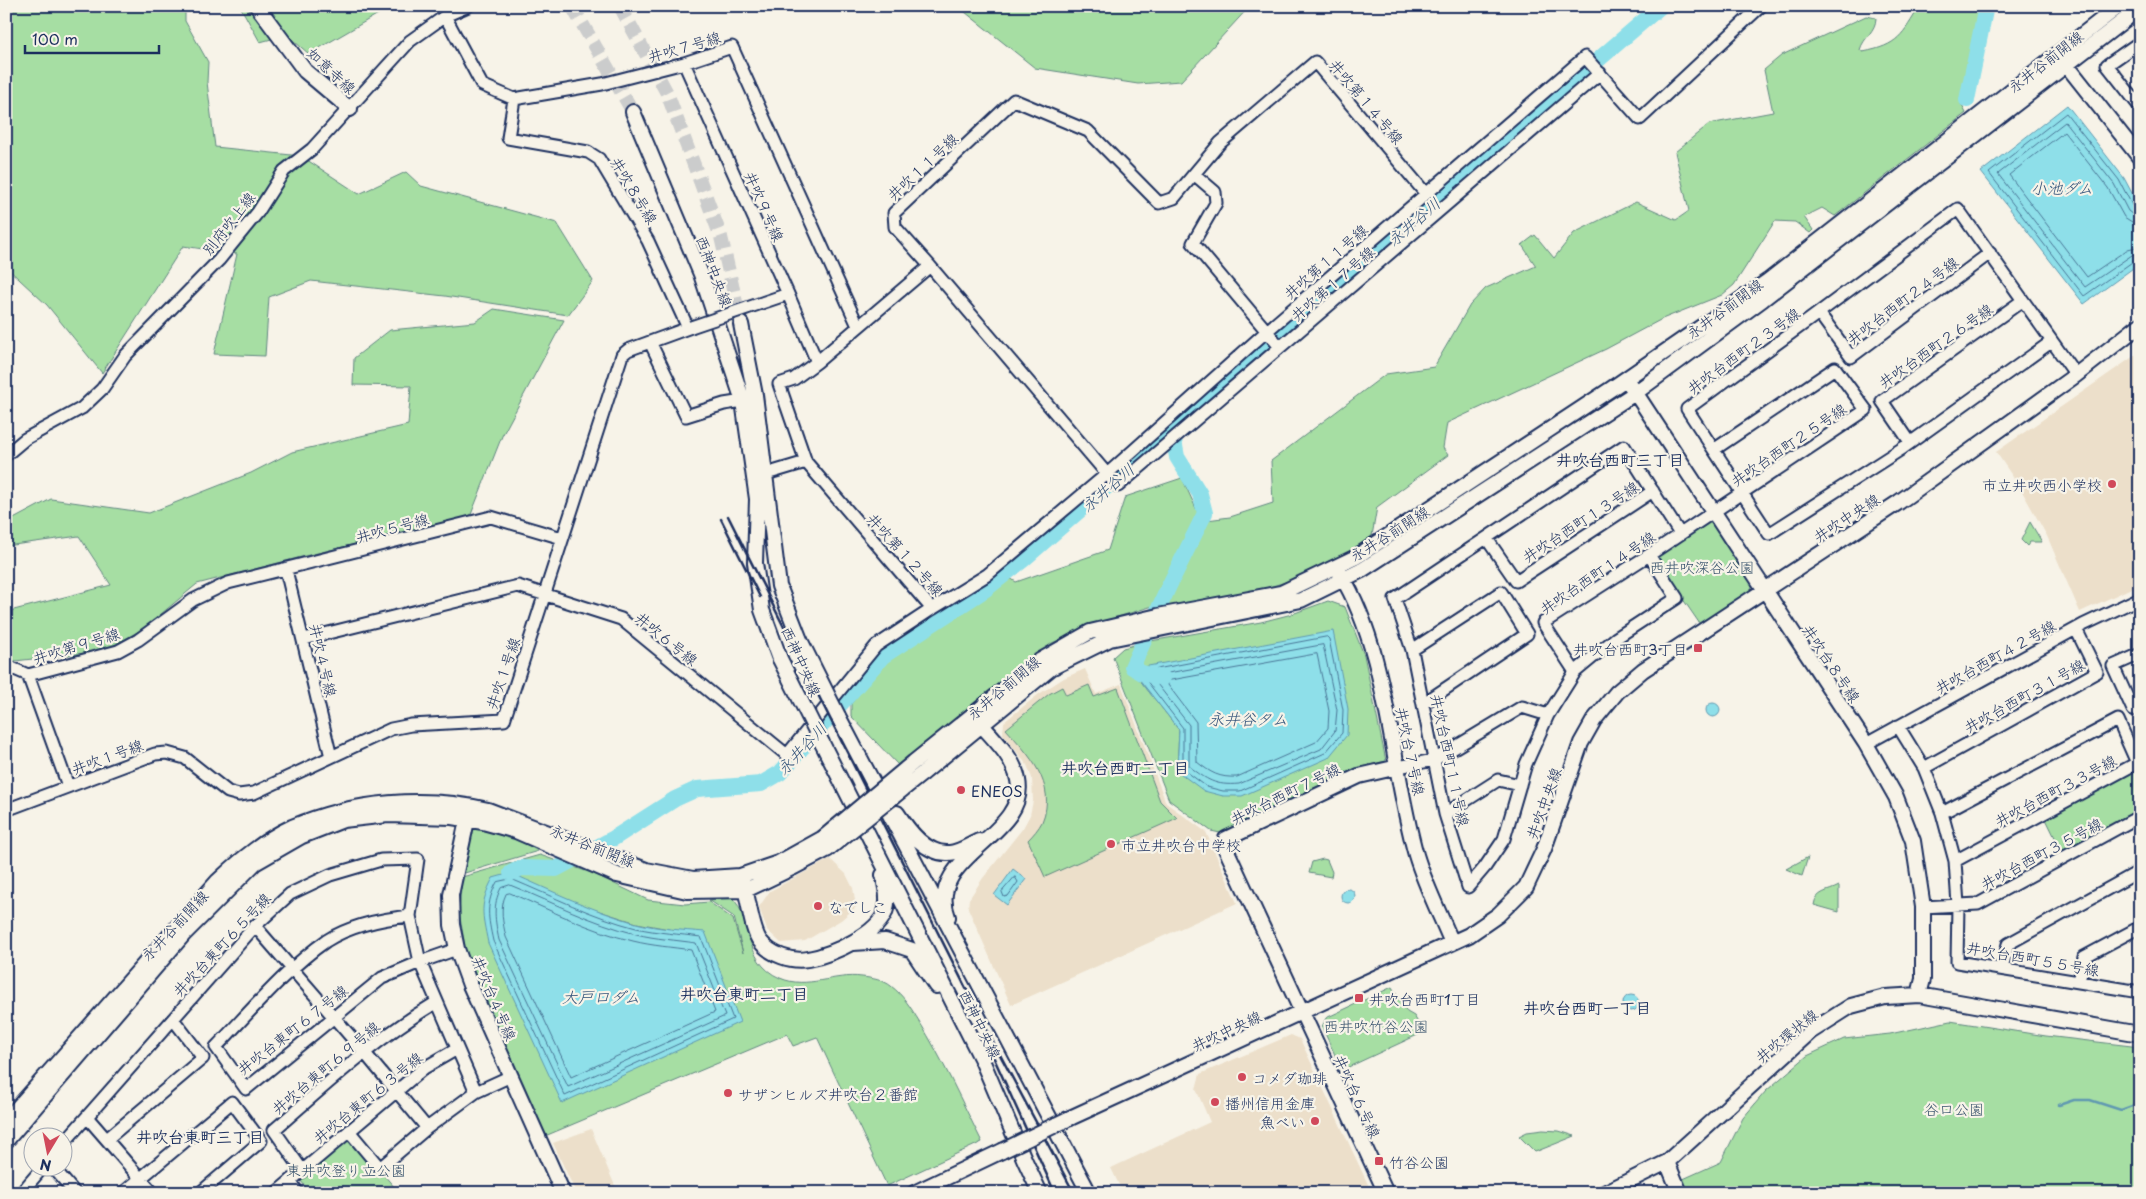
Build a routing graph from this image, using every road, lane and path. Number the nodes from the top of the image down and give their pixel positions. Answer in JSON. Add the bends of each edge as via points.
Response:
{"nodes":[{"id":1,"x":257,"y":6,"type":"edge"},
{"id":2,"x":468,"y":6,"type":"edge"},
{"id":3,"x":1761,"y":6,"type":"edge"},
{"id":4,"x":2119,"y":6,"type":"edge"},
{"id":5,"x":2140,"y":8,"type":"edge"},
{"id":6,"x":445,"y":16,"type":"junction"},
{"id":7,"x":2140,"y":42,"type":"edge"},
{"id":8,"x":2057,"y":54,"type":"junction"},
{"id":9,"x":684,"y":63,"type":"junction"},
{"id":10,"x":2067,"y":65,"type":"junction"},
{"id":11,"x":1598,"y":71,"type":"junction"},
{"id":12,"x":514,"y":100,"type":"junction"},
{"id":13,"x":2140,"y":108,"type":"edge"},
{"id":14,"x":350,"y":109,"type":"junction"},
{"id":15,"x":633,"y":112,"type":"tunnel mouth"},
{"id":16,"x":2140,"y":158,"type":"edge"},
{"id":17,"x":1194,"y":174,"type":"junction"},
{"id":18,"x":1426,"y":194,"type":"junction"},
{"id":19,"x":1990,"y":253,"type":"junction"},
{"id":20,"x":930,"y":266,"type":"junction"},
{"id":21,"x":788,"y":294,"type":"junction"},
{"id":22,"x":2022,"y":301,"type":"junction"},
{"id":23,"x":1819,"y":313,"type":"junction"},
{"id":24,"x":741,"y":324,"type":"tunnel mouth"},
{"id":25,"x":2140,"y":325,"type":"edge"},
{"id":26,"x":858,"y":326,"type":"junction"},
{"id":27,"x":690,"y":328,"type":"junction"},
{"id":28,"x":1267,"y":331,"type":"junction"},
{"id":29,"x":650,"y":342,"type":"junction"},
{"id":30,"x":2051,"y":342,"type":"junction"},
{"id":31,"x":1280,"y":347,"type":"junction"},
{"id":32,"x":817,"y":362,"type":"junction"},
{"id":33,"x":2076,"y":375,"type":"junction"},
{"id":34,"x":1627,"y":379,"type":"junction"},
{"id":35,"x":1635,"y":393,"type":"junction"},
{"id":36,"x":743,"y":400,"type":"junction"},
{"id":37,"x":1910,"y":442,"type":"junction"},
{"id":38,"x":1715,"y":449,"type":"junction"},
{"id":39,"x":6,"y":454,"type":"edge"},
{"id":40,"x":806,"y":462,"type":"junction"},
{"id":41,"x":766,"y":474,"type":"junction"},
{"id":42,"x":1111,"y":478,"type":"junction"},
{"id":43,"x":1653,"y":492,"type":"junction"},
{"id":44,"x":1742,"y":492,"type":"junction"},
{"id":45,"x":1713,"y":513,"type":"junction"},
{"id":46,"x":1680,"y":534,"type":"junction"},
{"id":47,"x":562,"y":538,"type":"junction"},
{"id":48,"x":1487,"y":539,"type":"junction"},
{"id":49,"x":1649,"y":555,"type":"junction"},
{"id":50,"x":286,"y":570,"type":"junction"},
{"id":51,"x":1340,"y":573,"type":"junction"},
{"id":52,"x":228,"y":584,"type":"joint"},
{"id":53,"x":1764,"y":590,"type":"junction"},
{"id":54,"x":545,"y":594,"type":"junction"},
{"id":55,"x":2140,"y":598,"type":"edge"},
{"id":56,"x":932,"y":609,"type":"junction"},
{"id":57,"x":2076,"y":628,"type":"junction"},
{"id":58,"x":304,"y":639,"type":"junction"},
{"id":59,"x":1412,"y":650,"type":"junction"},
{"id":60,"x":2140,"y":654,"type":"edge"},
{"id":61,"x":6,"y":668,"type":"edge"},
{"id":62,"x":1575,"y":672,"type":"junction"},
{"id":63,"x":28,"y":675,"type":"junction"},
{"id":64,"x":1424,"y":703,"type":"junction"},
{"id":65,"x":2140,"y":707,"type":"edge"},
{"id":66,"x":972,"y":714,"type":"junction"},
{"id":67,"x":1548,"y":715,"type":"junction"},
{"id":68,"x":838,"y":716,"type":"junction"},
{"id":69,"x":982,"y":726,"type":"junction"},
{"id":70,"x":1898,"y":726,"type":"junction"},
{"id":71,"x":1866,"y":744,"type":"junction"},
{"id":72,"x":331,"y":757,"type":"junction"},
{"id":73,"x":1434,"y":760,"type":"junction"},
{"id":74,"x":1398,"y":767,"type":"junction"},
{"id":75,"x":918,"y":768,"type":"junction"},
{"id":76,"x":1924,"y":768,"type":"junction"},
{"id":77,"x":1520,"y":784,"type":"junction"},
{"id":78,"x":68,"y":786,"type":"junction"},
{"id":79,"x":6,"y":810,"type":"edge"},
{"id":80,"x":469,"y":813,"type":"junction"},
{"id":81,"x":1942,"y":813,"type":"junction"},
{"id":82,"x":1445,"y":814,"type":"junction"},
{"id":83,"x":2140,"y":816,"type":"edge"},
{"id":84,"x":986,"y":838,"type":"junction"},
{"id":85,"x":825,"y":844,"type":"junction"},
{"id":86,"x":875,"y":848,"type":"junction"},
{"id":87,"x":1955,"y":861,"type":"junction"},
{"id":88,"x":2140,"y":871,"type":"edge"},
{"id":89,"x":740,"y":876,"type":"junction"},
{"id":90,"x":746,"y":890,"type":"junction"},
{"id":91,"x":1958,"y":905,"type":"junction"},
{"id":92,"x":1923,"y":907,"type":"junction"},
{"id":93,"x":410,"y":916,"type":"junction"},
{"id":94,"x":255,"y":926,"type":"junction"},
{"id":95,"x":2140,"y":927,"type":"edge"},
{"id":96,"x":853,"y":943,"type":"junction"},
{"id":97,"x":1452,"y":943,"type":"junction"},
{"id":98,"x":457,"y":949,"type":"junction"},
{"id":99,"x":965,"y":960,"type":"junction"},
{"id":100,"x":420,"y":962,"type":"junction"},
{"id":101,"x":293,"y":969,"type":"junction"},
{"id":102,"x":2002,"y":969,"type":"junction"},
{"id":103,"x":2079,"y":982,"type":"junction"},
{"id":104,"x":2140,"y":992,"type":"edge"},
{"id":105,"x":1919,"y":995,"type":"junction"},
{"id":106,"x":437,"y":1002,"type":"junction"},
{"id":107,"x":1302,"y":1012,"type":"junction"},
{"id":108,"x":333,"y":1016,"type":"junction"},
{"id":109,"x":173,"y":1018,"type":"junction"},
{"id":110,"x":2140,"y":1034,"type":"edge"},
{"id":111,"x":457,"y":1049,"type":"junction"},
{"id":112,"x":364,"y":1052,"type":"junction"},
{"id":113,"x":982,"y":1060,"type":"junction"},
{"id":114,"x":511,"y":1076,"type":"junction"},
{"id":115,"x":396,"y":1092,"type":"junction"},
{"id":116,"x":476,"y":1092,"type":"junction"},
{"id":117,"x":87,"y":1117,"type":"junction"},
{"id":118,"x":6,"y":1121,"type":"edge"},
{"id":119,"x":427,"y":1128,"type":"junction"},
{"id":120,"x":349,"y":1131,"type":"junction"},
{"id":121,"x":72,"y":1134,"type":"edge"},
{"id":122,"x":107,"y":1139,"type":"junction"},
{"id":123,"x":6,"y":1141,"type":"edge"},
{"id":124,"x":1667,"y":1162,"type":"junction"},
{"id":125,"x":302,"y":1170,"type":"junction"},
{"id":126,"x":35,"y":1176,"type":"edge"},
{"id":127,"x":61,"y":1176,"type":"edge"},
{"id":128,"x":140,"y":1178,"type":"junction"},
{"id":129,"x":290,"y":1181,"type":"junction"},
{"id":130,"x":21,"y":1193,"type":"edge"},
{"id":131,"x":76,"y":1193,"type":"edge"},
{"id":132,"x":123,"y":1193,"type":"edge"},
{"id":133,"x":153,"y":1193,"type":"edge"},
{"id":134,"x":200,"y":1193,"type":"edge"},
{"id":135,"x":276,"y":1193,"type":"edge"},
{"id":136,"x":298,"y":1193,"type":"edge"},
{"id":137,"x":563,"y":1193,"type":"edge"},
{"id":138,"x":914,"y":1193,"type":"edge"},
{"id":139,"x":1040,"y":1193,"type":"edge"},
{"id":140,"x":1088,"y":1193,"type":"edge"},
{"id":141,"x":1386,"y":1193,"type":"edge"},
{"id":142,"x":1604,"y":1193,"type":"edge"},
{"id":143,"x":1680,"y":1193,"type":"edge"}],
"edges":[{"from":1,"to":14,"type":"street","name":"如意寺線","via":[[305,71]]},
{"from":2,"to":6,"type":"street","name":"別府吹上線"},
{"from":3,"to":11,"type":"street","name":"井吹第１１号線","via":[[1640,119]]},
{"from":4,"to":8,"type":"street","name":"永井谷前開線"},
{"from":5,"to":10,"type":"street","name":"永井谷前開線"},
{"from":6,"to":12,"type":"street","via":[[482,85]]},
{"from":6,"to":14,"type":"street","name":"別府吹上線","via":[[410,41]]},
{"from":7,"to":13,"type":"street","via":[[2107,65]]},
{"from":8,"to":10,"type":"street"},
{"from":8,"to":34,"type":"street","name":"永井谷前開線","via":[[1768,281]]},
{"from":9,"to":12,"type":"street","name":"井吹７号線","via":[[602,84]]},
{"from":9,"to":21,"type":"street","name":"井吹９号線"},
{"from":9,"to":26,"type":"street","name":"井吹７号線","via":[[732,47]]},
{"from":10,"to":16,"type":"street"},
{"from":10,"to":35,"type":"street","name":"永井谷前開線","via":[[1763,299]]},
{"from":11,"to":18,"type":"street","name":"井吹第１１号線","via":[[1585,57]]},
{"from":11,"to":31,"type":"street","name":"井吹第１７号線"},
{"from":12,"to":27,"type":"street","name":"井吹８号線","via":[[508,138],[588,152],[599,158],[648,241]]},
{"from":14,"to":39,"type":"street","name":"別府吹上線","via":[[312,150],[284,171],[258,212],[219,260],[125,356],[102,389],[82,408]]},
{"from":15,"to":36,"type":"street","name":"西神中央線","via":[[701,274]]},
{"from":17,"to":18,"type":"street","name":"井吹第１４号線","via":[[1220,143],[1315,62]]},
{"from":17,"to":20,"type":"street","name":"井吹１１号線","via":[[1174,198],[1160,203],[1088,131],[1014,100],[894,213],[895,227]]},
{"from":17,"to":28,"type":"street","via":[[1215,192],[1216,204],[1193,243]]},
{"from":18,"to":28,"type":"street","name":"井吹第１１号線"},
{"from":19,"to":22,"type":"street","name":"井吹台西町２３号線"},
{"from":19,"to":23,"type":"street","name":"井吹台西町２３号線","via":[[1958,209]]},
{"from":19,"to":23,"type":"street","name":"井吹台西町２４号線","via":[[1851,357]]},
{"from":20,"to":26,"type":"street"},
{"from":20,"to":42,"type":"street"},
{"from":21,"to":27,"type":"street","name":"井吹１号線","bridge":true},
{"from":21,"to":32,"type":"street","name":"井吹９号線"},
{"from":22,"to":30,"type":"street","name":"井吹台西町２３号線"},
{"from":22,"to":37,"type":"street","name":"井吹台西町２６号線","via":[[1882,401]]},
{"from":23,"to":38,"type":"street","name":"井吹台西町２３号線","via":[[1687,409]]},
{"from":24,"to":41,"type":"street","name":"西神中央線"},
{"from":25,"to":33,"type":"street","name":"井吹中央線"},
{"from":26,"to":32,"type":"street"},
{"from":27,"to":29,"type":"street","name":"井吹１号線"},
{"from":28,"to":31,"type":"street"},
{"from":28,"to":42,"type":"street","name":"井吹第１１号線"},
{"from":29,"to":36,"type":"street","via":[[686,416]]},
{"from":29,"to":47,"type":"street","name":"井吹１号線","via":[[622,355]]},
{"from":30,"to":33,"type":"street","name":"井吹台西町２３号線"},
{"from":30,"to":37,"type":"street","name":"井吹台西町２３号線"},
{"from":31,"to":42,"type":"street","name":"井吹第１７号線","via":[[1118,486]]},
{"from":32,"to":40,"type":"street","name":"井吹第１２号線","via":[[794,379],[779,384]]},
{"from":33,"to":53,"type":"street","name":"井吹中央線","via":[[1899,502]]},
{"from":34,"to":35,"type":"street","name":"井吹台８号線"},
{"from":34,"to":51,"type":"street","name":"永井谷前開線","via":[[1372,547]]},
{"from":35,"to":45,"type":"street","name":"井吹台８号線"},
{"from":35,"to":51,"type":"street","name":"永井谷前開線","via":[[1362,570]]},
{"from":36,"to":86,"type":"street","name":"西神中央線","bridge":true,"via":[[756,498],[755,563],[762,610],[780,659]]},
{"from":37,"to":44,"type":"street","name":"井吹台西町２３号線","via":[[1770,534]]},
{"from":38,"to":44,"type":"street","name":"井吹台西町２３号線"},
{"from":38,"to":44,"type":"street","name":"井吹台西町２５号線","via":[[1835,368],[1866,410]]},
{"from":40,"to":41,"type":"street"},
{"from":40,"to":56,"type":"street","name":"井吹第１２号線"},
{"from":41,"to":68,"type":"street","name":"西神中央線","bridge":true,"via":[[779,586],[800,640]]},
{"from":42,"to":56,"type":"street","name":"井吹第１２号線","via":[[987,576]]},
{"from":43,"to":46,"type":"street","name":"井吹台西町１１号線"},
{"from":43,"to":48,"type":"street","name":"井吹台西町１３号線","via":[[1516,581]]},
{"from":43,"to":48,"type":"street","name":"井吹台西町１１号線","via":[[1624,446]]},
{"from":44,"to":45,"type":"street","name":"井吹台西町２５号線"},
{"from":45,"to":46,"type":"street","name":"井吹台西町１４号線"},
{"from":45,"to":53,"type":"street","name":"井吹台８号線"},
{"from":46,"to":49,"type":"street","name":"井吹台西町１４号線"},
{"from":47,"to":50,"type":"street","name":"井吹５号線","via":[[491,517]]},
{"from":47,"to":54,"type":"street","name":"井吹１号線"},
{"from":48,"to":59,"type":"street","name":"井吹台西町１１号線","via":[[1395,600]]},
{"from":49,"to":62,"type":"street","name":"井吹台西町１１号線","via":[[1677,598],[1616,638]]},
{"from":49,"to":62,"type":"street","name":"井吹台西町１４号線","via":[[1543,623]]},
{"from":50,"to":52,"type":"street","name":"井吹５号線"},
{"from":50,"to":58,"type":"street","name":"井吹４号線"},
{"from":51,"to":66,"type":"street","name":"永井谷前開線","via":[[1281,593],[1090,632],[1041,660]]},
{"from":51,"to":69,"type":"street","name":"永井谷前開線","via":[[1301,600],[1110,639],[1051,668]]},
{"from":51,"to":74,"type":"street","name":"井吹台７号線","via":[[1354,596],[1372,647]]},
{"from":52,"to":63,"type":"street","name":"井吹第９号線","via":[[193,600],[118,651]]},
{"from":53,"to":71,"type":"street","name":"井吹台８号線"},
{"from":53,"to":97,"type":"street","name":"井吹中央線","via":[[1643,670],[1597,714],[1581,743],[1544,849],[1526,887],[1498,915]]},
{"from":54,"to":56,"type":"street","name":"井吹６号線","via":[[621,619],[787,755],[876,646]]},
{"from":54,"to":58,"type":"street","name":"井吹６号線","via":[[518,586]]},
{"from":54,"to":72,"type":"street","name":"井吹１号線","via":[[504,720],[391,729]]},
{"from":55,"to":57,"type":"street","name":"井吹台西町４２号線"},
{"from":57,"to":70,"type":"street","name":"井吹台西町４２号線"},
{"from":57,"to":76,"type":"street","name":"井吹台西町３１号線","via":[[2097,672]]},
{"from":58,"to":72,"type":"street","name":"井吹４号線"},
{"from":59,"to":64,"type":"street","name":"井吹台西町１１号線"},
{"from":59,"to":64,"type":"street","via":[[1501,592],[1527,634]]},
{"from":60,"to":65,"type":"street","via":[[2113,666],[2133,710]]},
{"from":61,"to":63,"type":"street","name":"井吹第９号線"},
{"from":62,"to":67,"type":"street","name":"井吹台西町１１号線"},
{"from":63,"to":78,"type":"street"},
{"from":64,"to":73,"type":"street","name":"井吹台西町１１号線"},
{"from":66,"to":69,"type":"street"},
{"from":66,"to":75,"type":"street","name":"永井谷前開線"},
{"from":67,"to":73,"type":"street","via":[[1522,707]]},
{"from":67,"to":77,"type":"street","name":"井吹台西町１１号線"},
{"from":68,"to":84,"type":"street","via":[[905,825],[923,844],[937,852],[950,853]]},
{"from":68,"to":99,"type":"street","name":"西神中央線"},
{"from":69,"to":75,"type":"street","name":"永井谷前開線"},
{"from":69,"to":84,"type":"street","via":[[1007,756],[1018,780],[1018,800],[1008,818]]},
{"from":70,"to":71,"type":"street","name":"井吹台西町４２号線"},
{"from":70,"to":76,"type":"street","name":"井吹台西町５５号線"},
{"from":71,"to":92,"type":"street","name":"井吹台８号線","via":[[1896,797],[1913,841]]},
{"from":72,"to":78,"type":"street","name":"井吹１号線","via":[[254,793],[239,795],[228,792],[185,758],[167,753],[154,754]]},
{"from":73,"to":74,"type":"street"},
{"from":73,"to":82,"type":"street","name":"井吹台西町１１号線"},
{"from":74,"to":97,"type":"street","name":"井吹台７号線","via":[[1416,855]]},
{"from":74,"to":107,"type":"street","name":"井吹台西町７号線","via":[[1359,776],[1226,839],[1226,849]]},
{"from":75,"to":85,"type":"street","name":"永井谷前開線","bridge":true},
{"from":76,"to":81,"type":"street","name":"井吹台西町５５号線"},
{"from":77,"to":82,"type":"street","via":[[1498,780]]},
{"from":77,"to":82,"type":"street","name":"井吹台西町１１号線","via":[[1504,839],[1468,887]]},
{"from":78,"to":79,"type":"street","name":"井吹１号線"},
{"from":80,"to":89,"type":"street","name":"永井谷前開線","via":[[488,810],[646,870],[693,879]]},
{"from":80,"to":90,"type":"street","name":"永井谷前開線","via":[[617,875],[687,891]]},
{"from":80,"to":98,"type":"street","name":"井吹台４号線","via":[[451,895]]},
{"from":80,"to":118,"type":"street","name":"永井谷前開線","via":[[390,802],[333,813],[291,828],[248,854],[218,881]]},
{"from":80,"to":123,"type":"street","name":"永井谷前開線","via":[[343,820],[302,836],[255,863],[184,934]]},
{"from":81,"to":87,"type":"street","name":"井吹台西町５５号線"},
{"from":81,"to":87,"type":"street","name":"井吹台西町３３号線","via":[[2118,720],[2137,763]]},
{"from":83,"to":91,"type":"street","name":"井吹台西町３５号線","via":[[1978,904]]},
{"from":84,"to":99,"type":"street","via":[[958,866],[946,885],[944,907]]},
{"from":85,"to":89,"type":"street","name":"永井谷前開線"},
{"from":85,"to":90,"type":"street","name":"永井谷前開線","via":[[792,868]]},
{"from":86,"to":96,"type":"street","via":[[888,890],[886,910],[874,929]]},
{"from":86,"to":113,"type":"street","name":"西神中央線"},
{"from":87,"to":91,"type":"street","name":"井吹台西町５５号線"},
{"from":88,"to":102,"type":"street","via":[[2008,944]]},
{"from":89,"to":90,"type":"street"},
{"from":90,"to":96,"type":"street","via":[[759,940],[771,952],[788,958],[808,959]]},
{"from":91,"to":92,"type":"street","name":"井吹台西町３５号線"},
{"from":91,"to":102,"type":"street","name":"井吹台西町５５号線","via":[[1958,962]]},
{"from":92,"to":105,"type":"street","name":"井吹台８号線","via":[[1923,980]]},
{"from":93,"to":94,"type":"street","name":"井吹台東町６５号線","via":[[418,858],[381,860],[330,875],[290,894]]},
{"from":93,"to":100,"type":"street","name":"井吹台東町６５号線"},
{"from":93,"to":101,"type":"street","name":"井吹台東町６７号線","via":[[386,918],[355,927],[327,941]]},
{"from":94,"to":101,"type":"street"},
{"from":94,"to":109,"type":"street","name":"井吹台東町６５号線"},
{"from":95,"to":103,"type":"street","via":[[2084,958]]},
{"from":96,"to":113,"type":"street","via":[[885,941],[912,950]]},
{"from":97,"to":107,"type":"street","name":"井吹中央線"},
{"from":98,"to":100,"type":"street","name":"井吹台東町６７号線"},
{"from":98,"to":114,"type":"street","name":"井吹台４号線"},
{"from":99,"to":140,"type":"street","name":"西神中央線"},
{"from":100,"to":106,"type":"street","name":"井吹台東町６５号線"},
{"from":100,"to":108,"type":"street","name":"井吹台東町６７号線","via":[[382,978]]},
{"from":101,"to":108,"type":"street"},
{"from":101,"to":108,"type":"street","name":"井吹台東町６７号線","via":[[216,1047],[246,1088]]},
{"from":102,"to":103,"type":"street","name":"井吹台西町５５号線"},
{"from":103,"to":104,"type":"street","name":"井吹台西町５５号線"},
{"from":105,"to":110,"type":"street","name":"井吹環状線"},
{"from":105,"to":124,"type":"street","name":"井吹環状線","via":[[1851,1006],[1810,1032]]},
{"from":106,"to":111,"type":"street","name":"井吹台東町６５号線"},
{"from":106,"to":112,"type":"street","name":"井吹台東町６９号線","via":[[400,1024]]},
{"from":107,"to":138,"type":"street","name":"井吹中央線","bridge":true},
{"from":107,"to":141,"type":"street","name":"井吹台６号線"},
{"from":108,"to":112,"type":"street"},
{"from":109,"to":117,"type":"street","name":"井吹台東町６５号線"},
{"from":109,"to":122,"type":"street","via":[[203,1058]]},
{"from":111,"to":115,"type":"street","name":"井吹台東町６３号線","via":[[424,1068]]},
{"from":111,"to":116,"type":"street","name":"井吹台東町６５号線"},
{"from":112,"to":115,"type":"street"},
{"from":112,"to":125,"type":"street","name":"井吹台東町６９号線","via":[[274,1130]]},
{"from":113,"to":139,"type":"street","name":"西神中央線"},
{"from":114,"to":116,"type":"street"},
{"from":114,"to":137,"type":"street","name":"井吹台４号線"},
{"from":115,"to":119,"type":"street"},
{"from":115,"to":120,"type":"street","name":"井吹台東町６３号線"},
{"from":116,"to":119,"type":"street"},
{"from":117,"to":121,"type":"street","name":"井吹台東町６５号線"},
{"from":117,"to":122,"type":"street"},
{"from":119,"to":120,"type":"street","via":[[380,1168]]},
{"from":120,"to":125,"type":"street","name":"井吹台東町６３号線"},
{"from":122,"to":128,"type":"street"},
{"from":124,"to":142,"type":"street","name":"井吹環状線"},
{"from":124,"to":143,"type":"street"},
{"from":125,"to":129,"type":"street","name":"井吹台東町６３号線"},
{"from":126,"to":130,"type":"street"},
{"from":127,"to":131,"type":"street"},
{"from":128,"to":132,"type":"street"},
{"from":128,"to":133,"type":"street"},
{"from":128,"to":134,"type":"street","via":[[232,1102],[261,1141]]},
{"from":129,"to":135,"type":"street","name":"井吹台東町６３号線"},
{"from":129,"to":136,"type":"street"}]}
